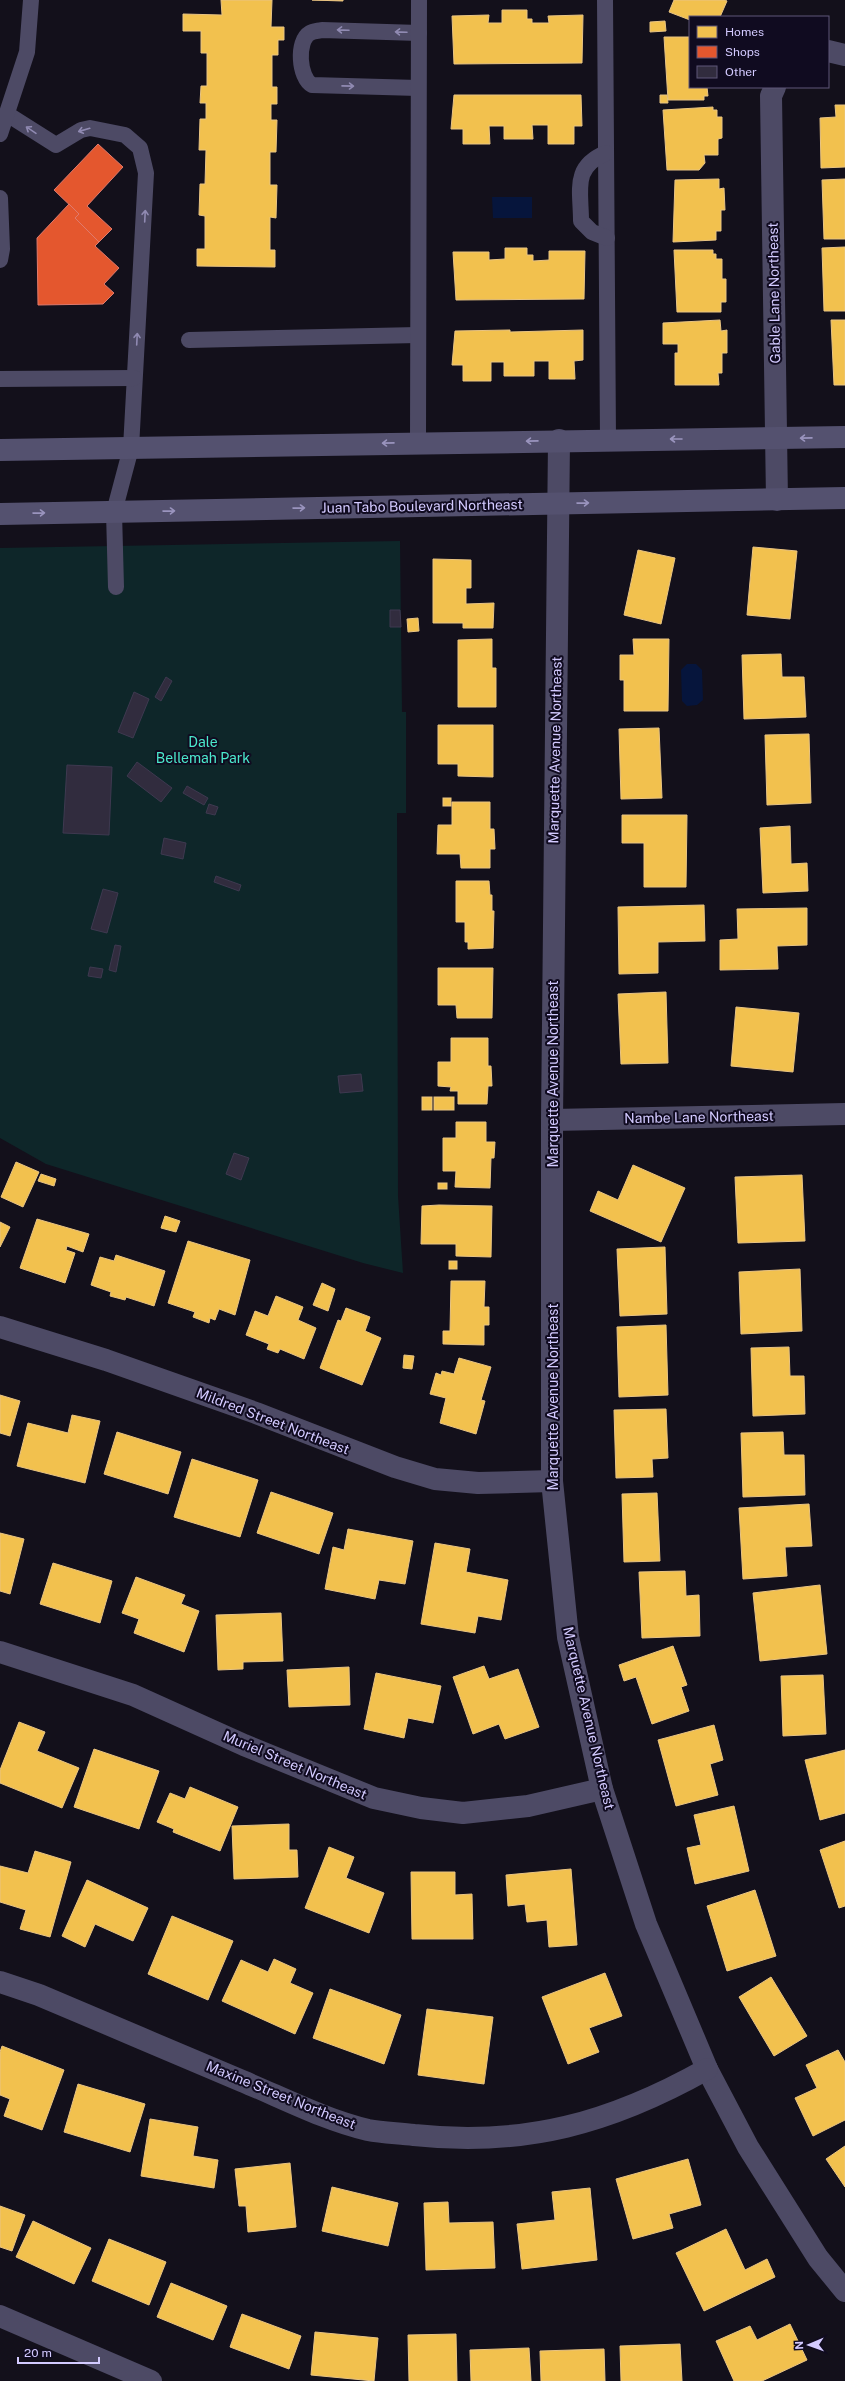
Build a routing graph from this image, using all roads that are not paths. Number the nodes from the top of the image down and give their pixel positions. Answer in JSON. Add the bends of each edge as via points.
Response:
{"nodes":[{"id":1,"x":31,"y":0,"type":"edge"},
{"id":2,"x":419,"y":0,"type":"edge"},
{"id":3,"x":605,"y":0,"type":"edge"},
{"id":4,"x":419,"y":33,"type":"junction"},
{"id":5,"x":829,"y":51,"type":"edge"},
{"id":6,"x":845,"y":55,"type":"edge"},
{"id":7,"x":418,"y":88,"type":"junction"},
{"id":8,"x":775,"y":88,"type":"edge"},
{"id":9,"x":7,"y":114,"type":"junction"},
{"id":10,"x":0,"y":134,"type":"edge"},
{"id":11,"x":606,"y":153,"type":"junction"},
{"id":12,"x":0,"y":198,"type":"edge"},
{"id":13,"x":607,"y":238,"type":"junction"},
{"id":14,"x":0,"y":260,"type":"edge"},
{"id":15,"x":418,"y":335,"type":"junction"},
{"id":16,"x":189,"y":340,"type":"dead end"},
{"id":17,"x":134,"y":378,"type":"junction"},
{"id":18,"x":0,"y":379,"type":"edge"},
{"id":19,"x":845,"y":437,"type":"edge"},
{"id":20,"x":776,"y":439,"type":"junction"},
{"id":21,"x":559,"y":440,"type":"junction"},
{"id":22,"x":608,"y":440,"type":"junction"},
{"id":23,"x":418,"y":443,"type":"junction"},
{"id":24,"x":130,"y":448,"type":"junction"},
{"id":25,"x":0,"y":450,"type":"edge"},
{"id":26,"x":845,"y":498,"type":"edge"},
{"id":27,"x":777,"y":500,"type":"junction"},
{"id":28,"x":558,"y":503,"type":"junction"},
{"id":29,"x":114,"y":512,"type":"junction"},
{"id":30,"x":0,"y":514,"type":"edge"},
{"id":31,"x":116,"y":587,"type":"dead end"},
{"id":32,"x":845,"y":1114,"type":"edge"},
{"id":33,"x":552,"y":1120,"type":"junction"},
{"id":34,"x":0,"y":1326,"type":"edge"},
{"id":35,"x":552,"y":1482,"type":"junction"},
{"id":36,"x":0,"y":1652,"type":"edge"},
{"id":37,"x":602,"y":1789,"type":"junction"},
{"id":38,"x":0,"y":1982,"type":"edge"},
{"id":39,"x":707,"y":2069,"type":"junction"},
{"id":40,"x":845,"y":2291,"type":"edge"},
{"id":41,"x":0,"y":2316,"type":"edge"},
{"id":42,"x":152,"y":2381,"type":"edge"}],
"edges":[{"from":1,"to":9,"type":"lane","via":[[27,52]]},
{"from":2,"to":4,"type":"lane"},
{"from":3,"to":11,"type":"lane"},
{"from":4,"to":7,"type":"lane"},
{"from":4,"to":7,"type":"lane","one_way":true,"via":[[322,30],[309,33],[302,43],[302,73],[306,82],[312,85]]},
{"from":5,"to":6,"type":"street"},
{"from":7,"to":15,"type":"lane"},
{"from":8,"to":20,"type":"street","name":"Gable Lane Northeast","via":[[771,96]]},
{"from":9,"to":10,"type":"lane"},
{"from":17,"to":9,"type":"lane","one_way":true,"via":[[146,188],[146,173],[140,148],[125,135],[90,128],[81,130],[56,145]]},
{"from":11,"to":13,"type":"lane"},
{"from":11,"to":13,"type":"lane","via":[[593,158],[580,175],[581,221],[592,232]]},
{"from":12,"to":14,"type":"lane"},
{"from":13,"to":22,"type":"lane"},
{"from":15,"to":16,"type":"lane"},
{"from":15,"to":23,"type":"lane"},
{"from":17,"to":18,"type":"lane"},
{"from":17,"to":24,"type":"lane"},
{"from":19,"to":20,"type":"main road","one_way":true},
{"from":20,"to":22,"type":"main road","one_way":true},
{"from":20,"to":27,"type":"street","name":"Gable Lane Northeast"},
{"from":21,"to":22,"type":"main road"},
{"from":21,"to":23,"type":"main road","one_way":true},
{"from":21,"to":28,"type":"street","name":"Marquette Avenue Northeast"},
{"from":23,"to":24,"type":"main road","one_way":true},
{"from":24,"to":25,"type":"main road"},
{"from":24,"to":29,"type":"lane"},
{"from":26,"to":27,"type":"main road","name":"Juan Tabo Boulevard Northeast"},
{"from":28,"to":27,"type":"main road","name":"Juan Tabo Boulevard Northeast","one_way":true},
{"from":29,"to":28,"type":"main road","name":"Juan Tabo Boulevard Northeast","one_way":true},
{"from":28,"to":33,"type":"street","name":"Marquette Avenue Northeast"},
{"from":30,"to":29,"type":"main road","name":"Juan Tabo Boulevard Northeast","one_way":true},
{"from":29,"to":31,"type":"lane"},
{"from":32,"to":33,"type":"street","name":"Nambe Lane Northeast"},
{"from":33,"to":35,"type":"street","name":"Marquette Avenue Northeast"},
{"from":34,"to":35,"type":"street","name":"Mildred Street Northeast","via":[[106,1360],[256,1413],[395,1467],[435,1479]]},
{"from":35,"to":37,"type":"street","name":"Marquette Avenue Northeast","via":[[568,1637]]},
{"from":36,"to":37,"type":"street","name":"Muriel Street Northeast","via":[[133,1695],[258,1751],[374,1798],[400,1804],[463,1812],[528,1806]]},
{"from":37,"to":39,"type":"street","name":"Marquette Avenue Northeast","via":[[646,1924]]},
{"from":38,"to":39,"type":"street","name":"Maxine Street Northeast","via":[[39,1995],[298,2105],[369,2130],[450,2139],[518,2137],[568,2127],[614,2113],[671,2089]]},
{"from":39,"to":40,"type":"street","name":"Marquette Avenue Northeast","via":[[748,2147],[818,2258]]},
{"from":41,"to":42,"type":"street"}]}
